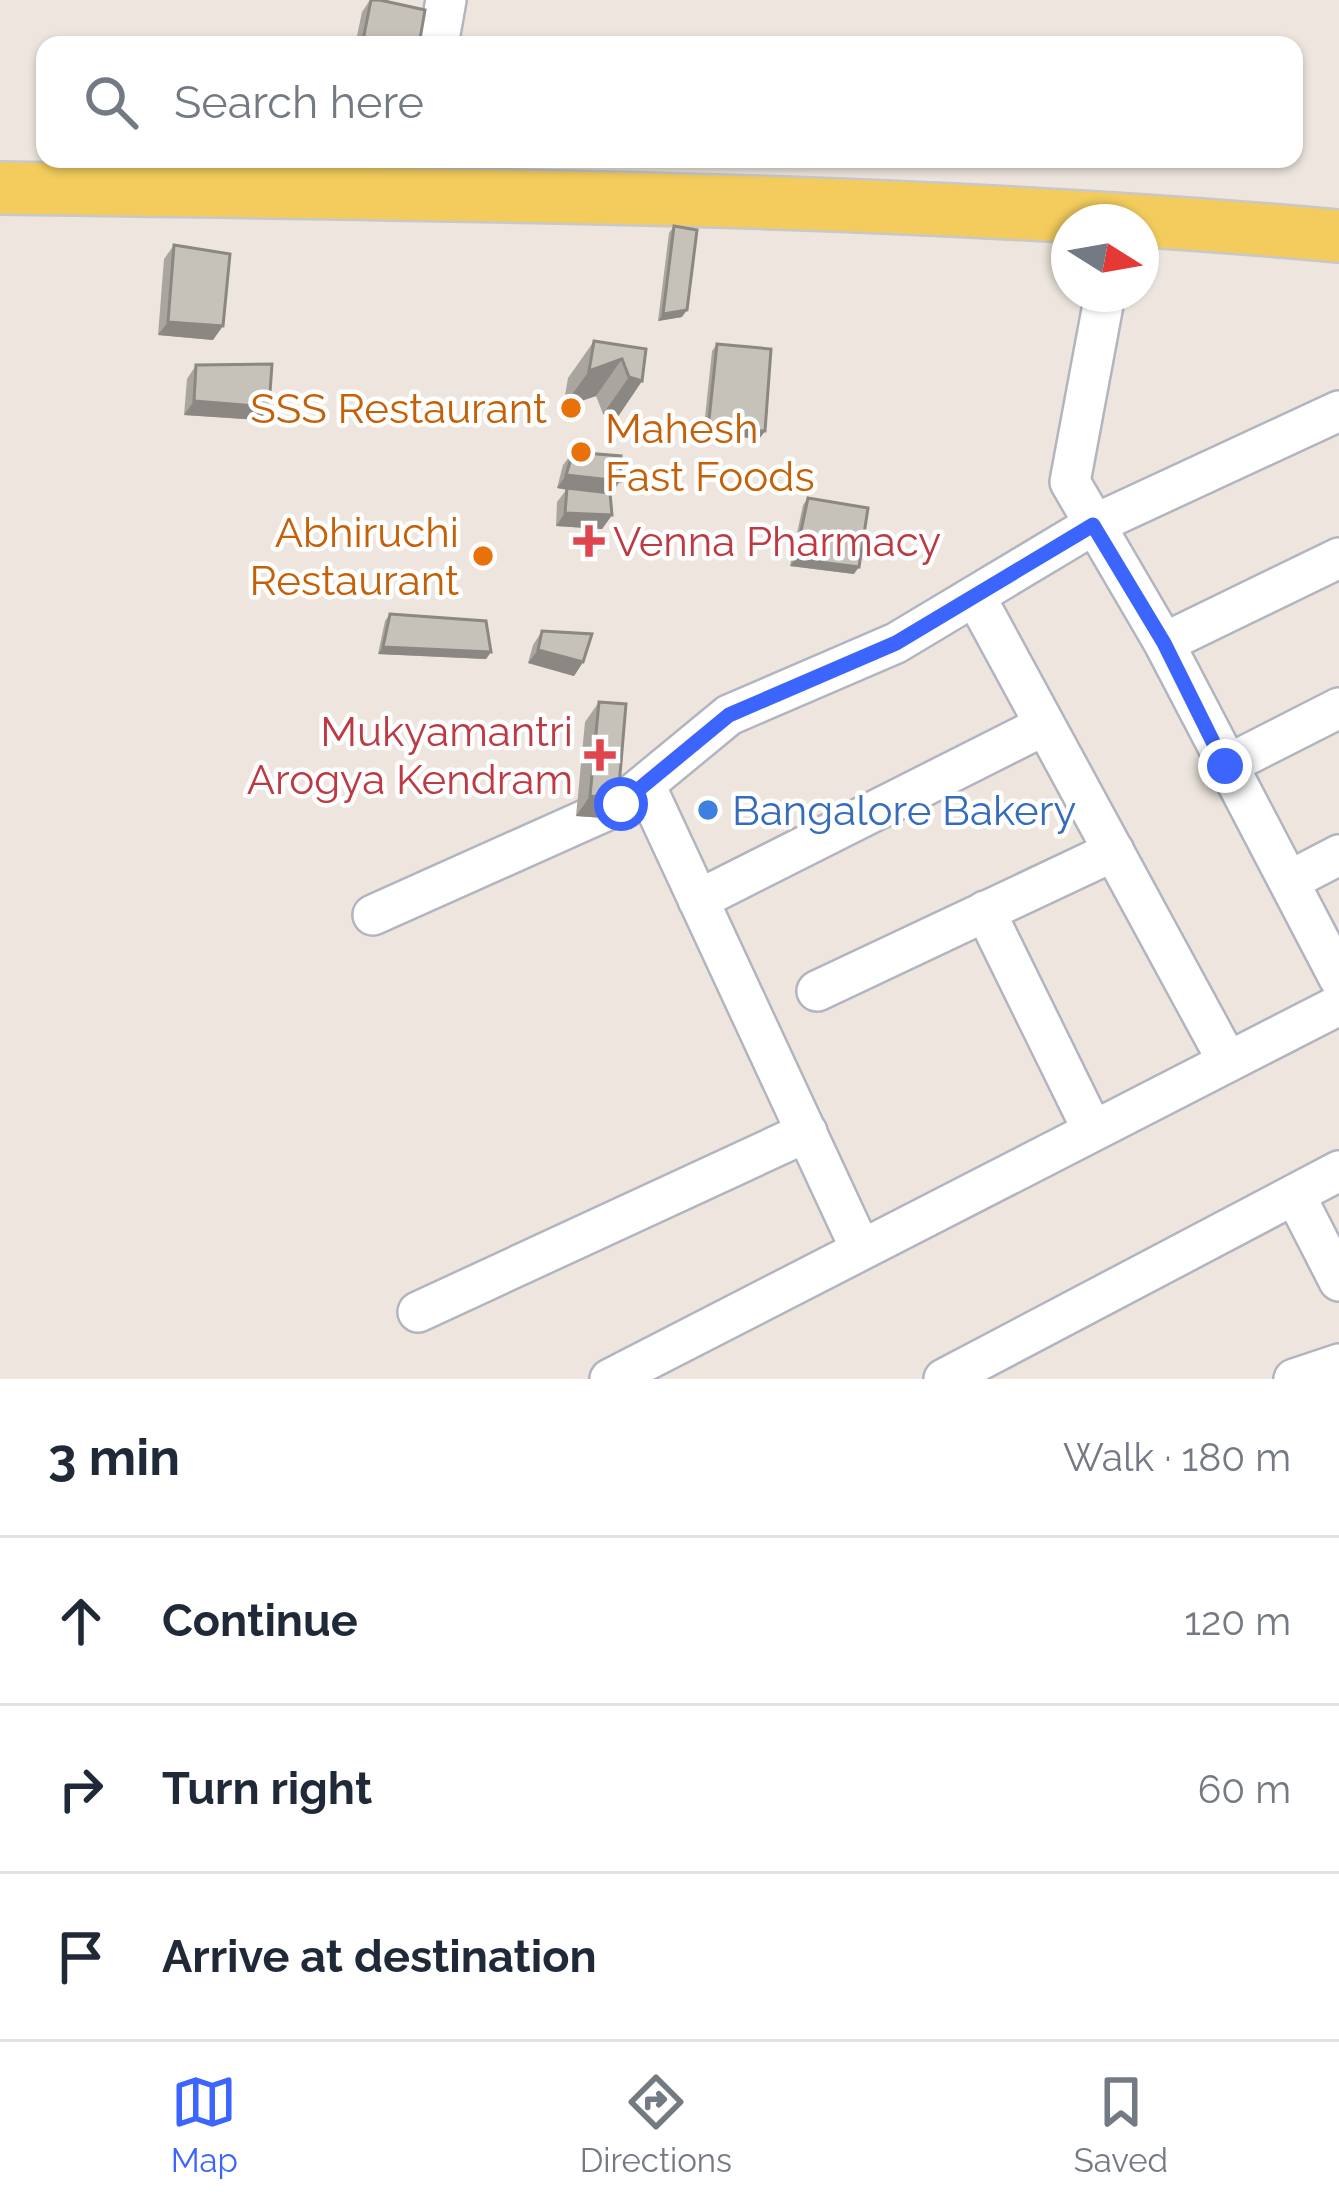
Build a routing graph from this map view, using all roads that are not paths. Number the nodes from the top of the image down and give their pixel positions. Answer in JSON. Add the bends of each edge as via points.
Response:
{"nodes":[{"id":1,"x":446,"y":0,"type":"edge"},
{"id":2,"x":440,"y":36,"type":"edge"},
{"id":3,"x":414,"y":177,"type":"edge"},
{"id":4,"x":0,"y":188,"type":"edge"},
{"id":5,"x":1051,"y":215,"type":"edge"},
{"id":6,"x":1159,"y":222,"type":"edge"},
{"id":7,"x":1339,"y":236,"type":"edge"},
{"id":8,"x":1102,"y":312,"type":"edge"},
{"id":9,"x":1339,"y":411,"type":"edge"},
{"id":10,"x":1093,"y":525,"type":"junction"},
{"id":11,"x":1339,"y":558,"type":"edge"},
{"id":12,"x":975,"y":596,"type":"junction"},
{"id":13,"x":1164,"y":643,"type":"junction"},
{"id":14,"x":1339,"y":708,"type":"edge"},
{"id":15,"x":1045,"y":725,"type":"junction"},
{"id":16,"x":1225,"y":766,"type":"junction"},
{"id":17,"x":645,"y":784,"type":"junction"},
{"id":18,"x":1114,"y":851,"type":"junction"},
{"id":19,"x":1339,"y":855,"type":"edge"},
{"id":20,"x":1288,"y":881,"type":"junction"},
{"id":21,"x":698,"y":900,"type":"junction"},
{"id":22,"x":986,"y":911,"type":"junction"},
{"id":23,"x":373,"y":915,"type":"dead end"},
{"id":24,"x":1339,"y":979,"type":"edge"},
{"id":25,"x":817,"y":991,"type":"dead end"},
{"id":26,"x":1339,"y":1005,"type":"edge"},
{"id":27,"x":1228,"y":1062,"type":"junction"},
{"id":28,"x":1093,"y":1131,"type":"junction"},
{"id":29,"x":807,"y":1132,"type":"junction"},
{"id":30,"x":1339,"y":1171,"type":"edge"},
{"id":31,"x":1294,"y":1195,"type":"junction"},
{"id":32,"x":861,"y":1250,"type":"junction"},
{"id":33,"x":1339,"y":1281,"type":"edge"},
{"id":34,"x":418,"y":1312,"type":"dead end"},
{"id":35,"x":1339,"y":1364,"type":"edge"},
{"id":36,"x":610,"y":1379,"type":"edge"},
{"id":37,"x":944,"y":1379,"type":"edge"},
{"id":38,"x":1294,"y":1379,"type":"edge"}],
"edges":[{"from":1,"to":2,"type":"street"},
{"from":3,"to":4,"type":"main road"},
{"from":3,"to":5,"type":"main road"},
{"from":6,"to":7,"type":"main road"},
{"from":8,"to":10,"type":"street","via":[[1070,482]]},
{"from":9,"to":10,"type":"street"},
{"from":10,"to":12,"type":"street"},
{"from":10,"to":13,"type":"street"},
{"from":11,"to":13,"type":"street"},
{"from":12,"to":15,"type":"street"},
{"from":12,"to":17,"type":"street","via":[[896,643],[729,715]]},
{"from":13,"to":16,"type":"street"},
{"from":14,"to":16,"type":"street"},
{"from":15,"to":18,"type":"street"},
{"from":15,"to":21,"type":"street"},
{"from":16,"to":20,"type":"street"},
{"from":17,"to":21,"type":"street"},
{"from":17,"to":23,"type":"street","via":[[621,804]]},
{"from":18,"to":22,"type":"street"},
{"from":18,"to":27,"type":"street"},
{"from":19,"to":20,"type":"street"},
{"from":20,"to":24,"type":"street"},
{"from":21,"to":29,"type":"street"},
{"from":22,"to":25,"type":"street"},
{"from":22,"to":28,"type":"street"},
{"from":26,"to":27,"type":"street"},
{"from":27,"to":28,"type":"street"},
{"from":28,"to":32,"type":"street"},
{"from":29,"to":32,"type":"street"},
{"from":29,"to":34,"type":"street"},
{"from":30,"to":31,"type":"street"},
{"from":31,"to":33,"type":"street"},
{"from":31,"to":37,"type":"street"},
{"from":32,"to":36,"type":"street"},
{"from":35,"to":38,"type":"street"}]}
